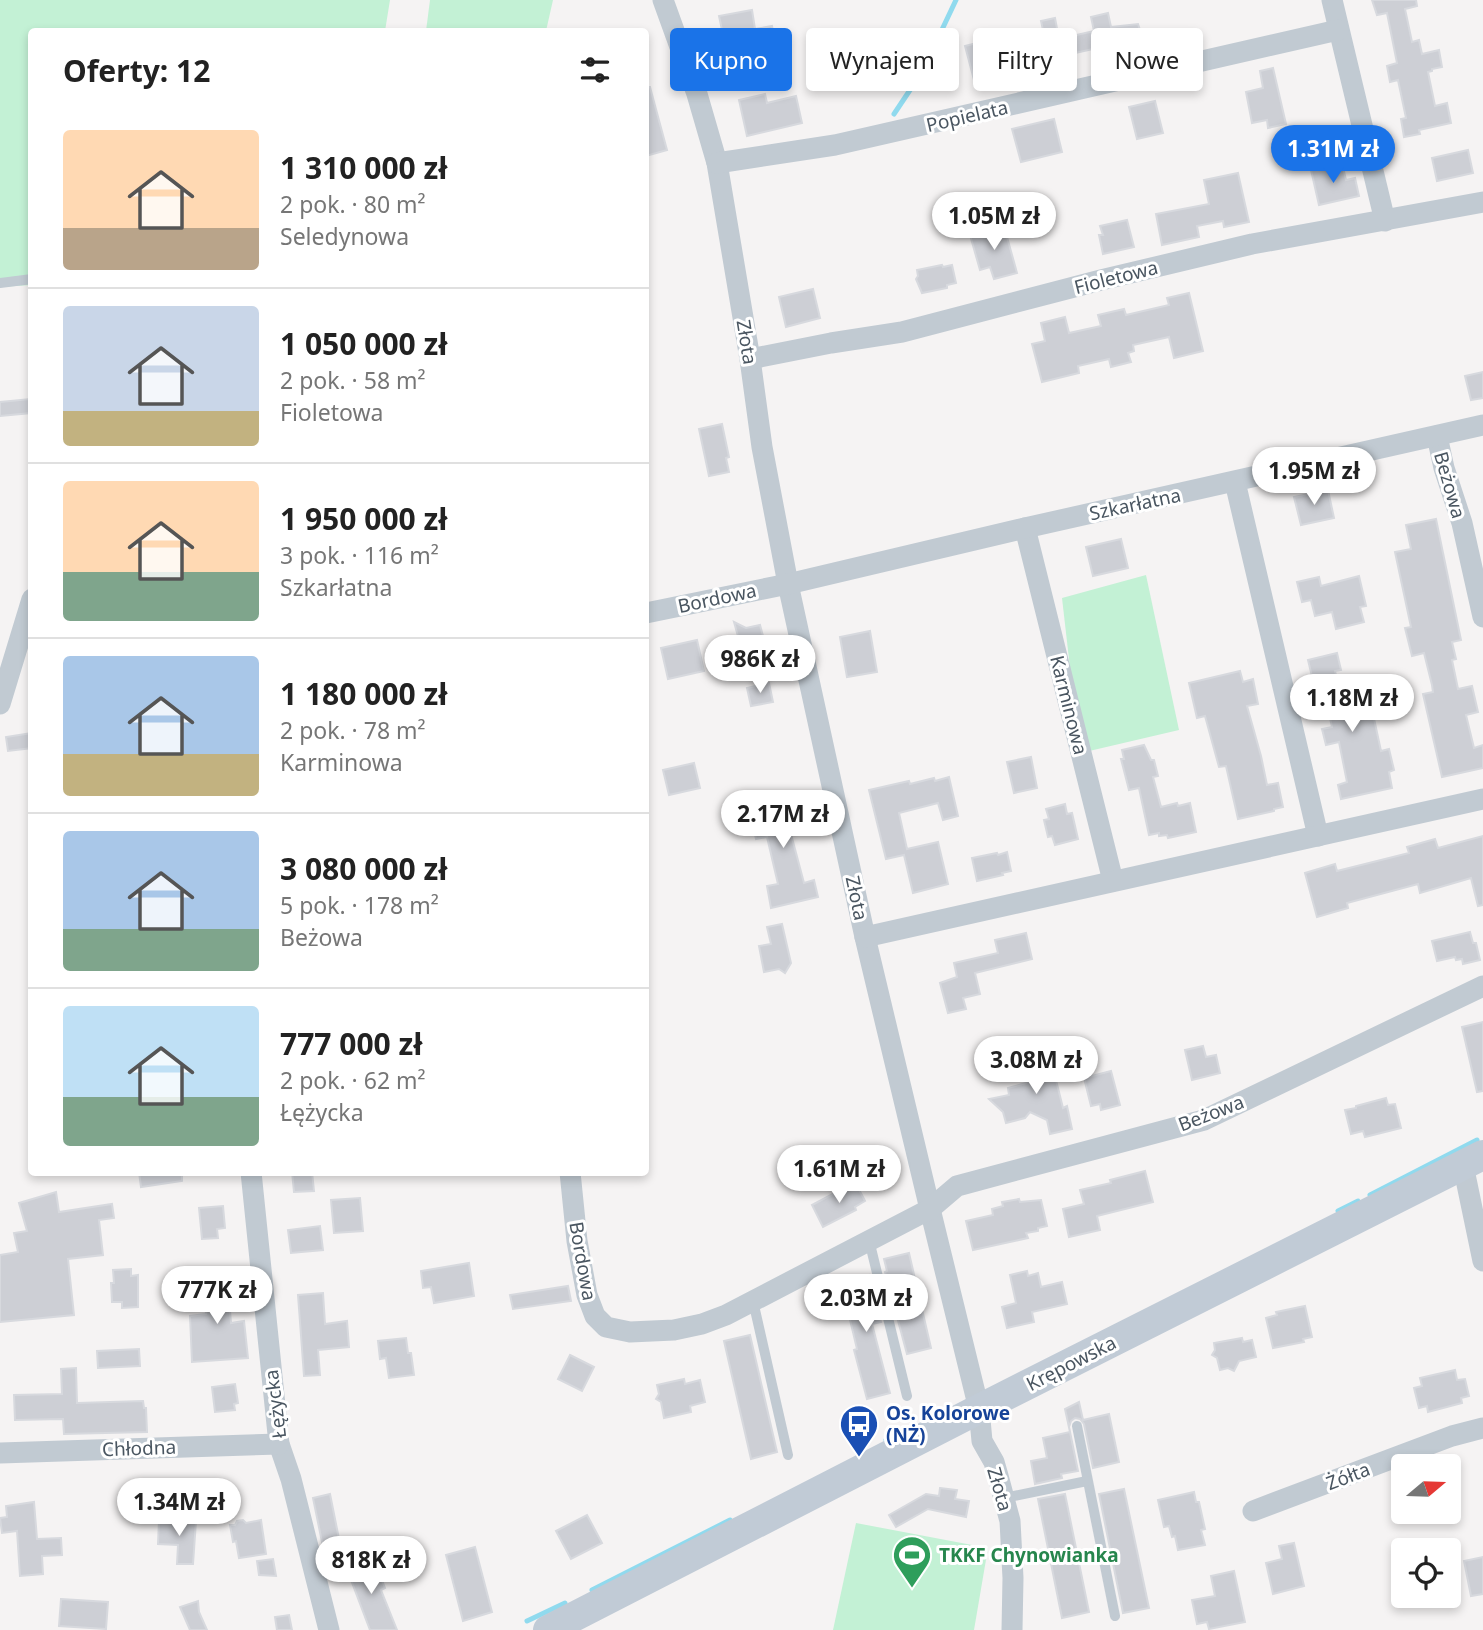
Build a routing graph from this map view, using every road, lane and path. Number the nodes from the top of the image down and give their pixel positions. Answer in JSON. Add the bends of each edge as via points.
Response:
{"nodes":[{"id":1,"x":663,"y":0,"type":"edge"},
{"id":2,"x":1332,"y":0,"type":"edge"},
{"id":3,"x":1338,"y":30,"type":"junction"},
{"id":4,"x":717,"y":163,"type":"junction"},
{"id":5,"x":1483,"y":202,"type":"edge"},
{"id":6,"x":1385,"y":221,"type":"junction"},
{"id":7,"x":28,"y":280,"type":"edge"},
{"id":8,"x":0,"y":283,"type":"edge"},
{"id":9,"x":750,"y":359,"type":"junction"},
{"id":10,"x":1483,"y":425,"type":"edge"},
{"id":11,"x":1437,"y":436,"type":"junction"},
{"id":12,"x":1235,"y":482,"type":"junction"},
{"id":13,"x":1025,"y":528,"type":"junction"},
{"id":14,"x":788,"y":584,"type":"junction"},
{"id":15,"x":28,"y":611,"type":"edge"},
{"id":16,"x":649,"y":612,"type":"edge"},
{"id":17,"x":1483,"y":617,"type":"edge"},
{"id":18,"x":0,"y":704,"type":"edge"},
{"id":19,"x":1483,"y":799,"type":"edge"},
{"id":20,"x":1318,"y":836,"type":"junction"},
{"id":21,"x":1113,"y":881,"type":"junction"},
{"id":22,"x":865,"y":937,"type":"junction"},
{"id":23,"x":1483,"y":986,"type":"edge"},
{"id":24,"x":1473,"y":1160,"type":"edge"},
{"id":25,"x":251,"y":1176,"type":"edge"},
{"id":26,"x":570,"y":1176,"type":"edge"},
{"id":27,"x":930,"y":1209,"type":"junction"},
{"id":28,"x":869,"y":1240,"type":"junction"},
{"id":29,"x":1483,"y":1261,"type":"edge"},
{"id":30,"x":753,"y":1301,"type":"junction"},
{"id":31,"x":907,"y":1396,"type":"dead end"},
{"id":32,"x":979,"y":1409,"type":"junction"},
{"id":33,"x":1077,"y":1426,"type":"dead end"},
{"id":34,"x":1483,"y":1428,"type":"edge"},
{"id":35,"x":279,"y":1444,"type":"junction"},
{"id":36,"x":0,"y":1453,"type":"edge"},
{"id":37,"x":788,"y":1455,"type":"dead end"},
{"id":38,"x":1087,"y":1481,"type":"junction"},
{"id":39,"x":1004,"y":1497,"type":"junction"},
{"id":40,"x":1253,"y":1511,"type":"dead end"},
{"id":41,"x":1115,"y":1616,"type":"dead end"},
{"id":42,"x":329,"y":1630,"type":"edge"},
{"id":43,"x":548,"y":1630,"type":"edge"},
{"id":44,"x":1012,"y":1630,"type":"edge"}],
"edges":[{"from":1,"to":4,"type":"street","name":"Złota"},
{"from":2,"to":3,"type":"street"},
{"from":3,"to":4,"type":"street","name":"Popielata","via":[[835,145]]},
{"from":3,"to":6,"type":"street"},
{"from":4,"to":9,"type":"street","name":"Złota"},
{"from":5,"to":6,"type":"street","name":"Fioletowa"},
{"from":6,"to":9,"type":"street","name":"Fioletowa","via":[[1252,244],[902,332]]},
{"from":7,"to":8,"type":"lane"},
{"from":9,"to":14,"type":"street","name":"Złota"},
{"from":10,"to":11,"type":"street","name":"Szkarłatna"},
{"from":11,"to":12,"type":"street","name":"Szkarłatna"},
{"from":11,"to":17,"type":"street","name":"Beżowa"},
{"from":12,"to":13,"type":"street","name":"Szkarłatna"},
{"from":12,"to":20,"type":"street"},
{"from":13,"to":14,"type":"street","name":"Szkarłatna"},
{"from":13,"to":21,"type":"street","name":"Karminowa"},
{"from":14,"to":16,"type":"street","name":"Bordowa"},
{"from":14,"to":22,"type":"street","name":"Złota"},
{"from":15,"to":18,"type":"street"},
{"from":19,"to":20,"type":"street"},
{"from":20,"to":21,"type":"street"},
{"from":21,"to":22,"type":"street"},
{"from":22,"to":27,"type":"street","name":"Złota"},
{"from":23,"to":27,"type":"street","name":"Beżowa","via":[[1205,1120],[957,1186]]},
{"from":24,"to":29,"type":"street"},
{"from":24,"to":32,"type":"street","name":"Krępowska"},
{"from":25,"to":35,"type":"street","name":"Łężycka"},
{"from":26,"to":30,"type":"street","name":"Bordowa","via":[[587,1295],[595,1316],[606,1328],[674,1330],[702,1324]]},
{"from":27,"to":28,"type":"street","name":"Bordowa"},
{"from":27,"to":32,"type":"street","name":"Złota"},
{"from":28,"to":30,"type":"street","name":"Bordowa"},
{"from":28,"to":31,"type":"lane"},
{"from":30,"to":37,"type":"lane"},
{"from":32,"to":39,"type":"street","name":"Złota","via":[[982,1441]]},
{"from":32,"to":43,"type":"street","name":"Krępowska"},
{"from":33,"to":38,"type":"lane"},
{"from":34,"to":40,"type":"street","name":"Żółta"},
{"from":35,"to":36,"type":"street","name":"Chłodna"},
{"from":35,"to":42,"type":"street","name":"Łężycka"},
{"from":38,"to":39,"type":"lane"},
{"from":38,"to":41,"type":"lane"},
{"from":39,"to":44,"type":"street","name":"Złota","via":[[1010,1521]]}]}
